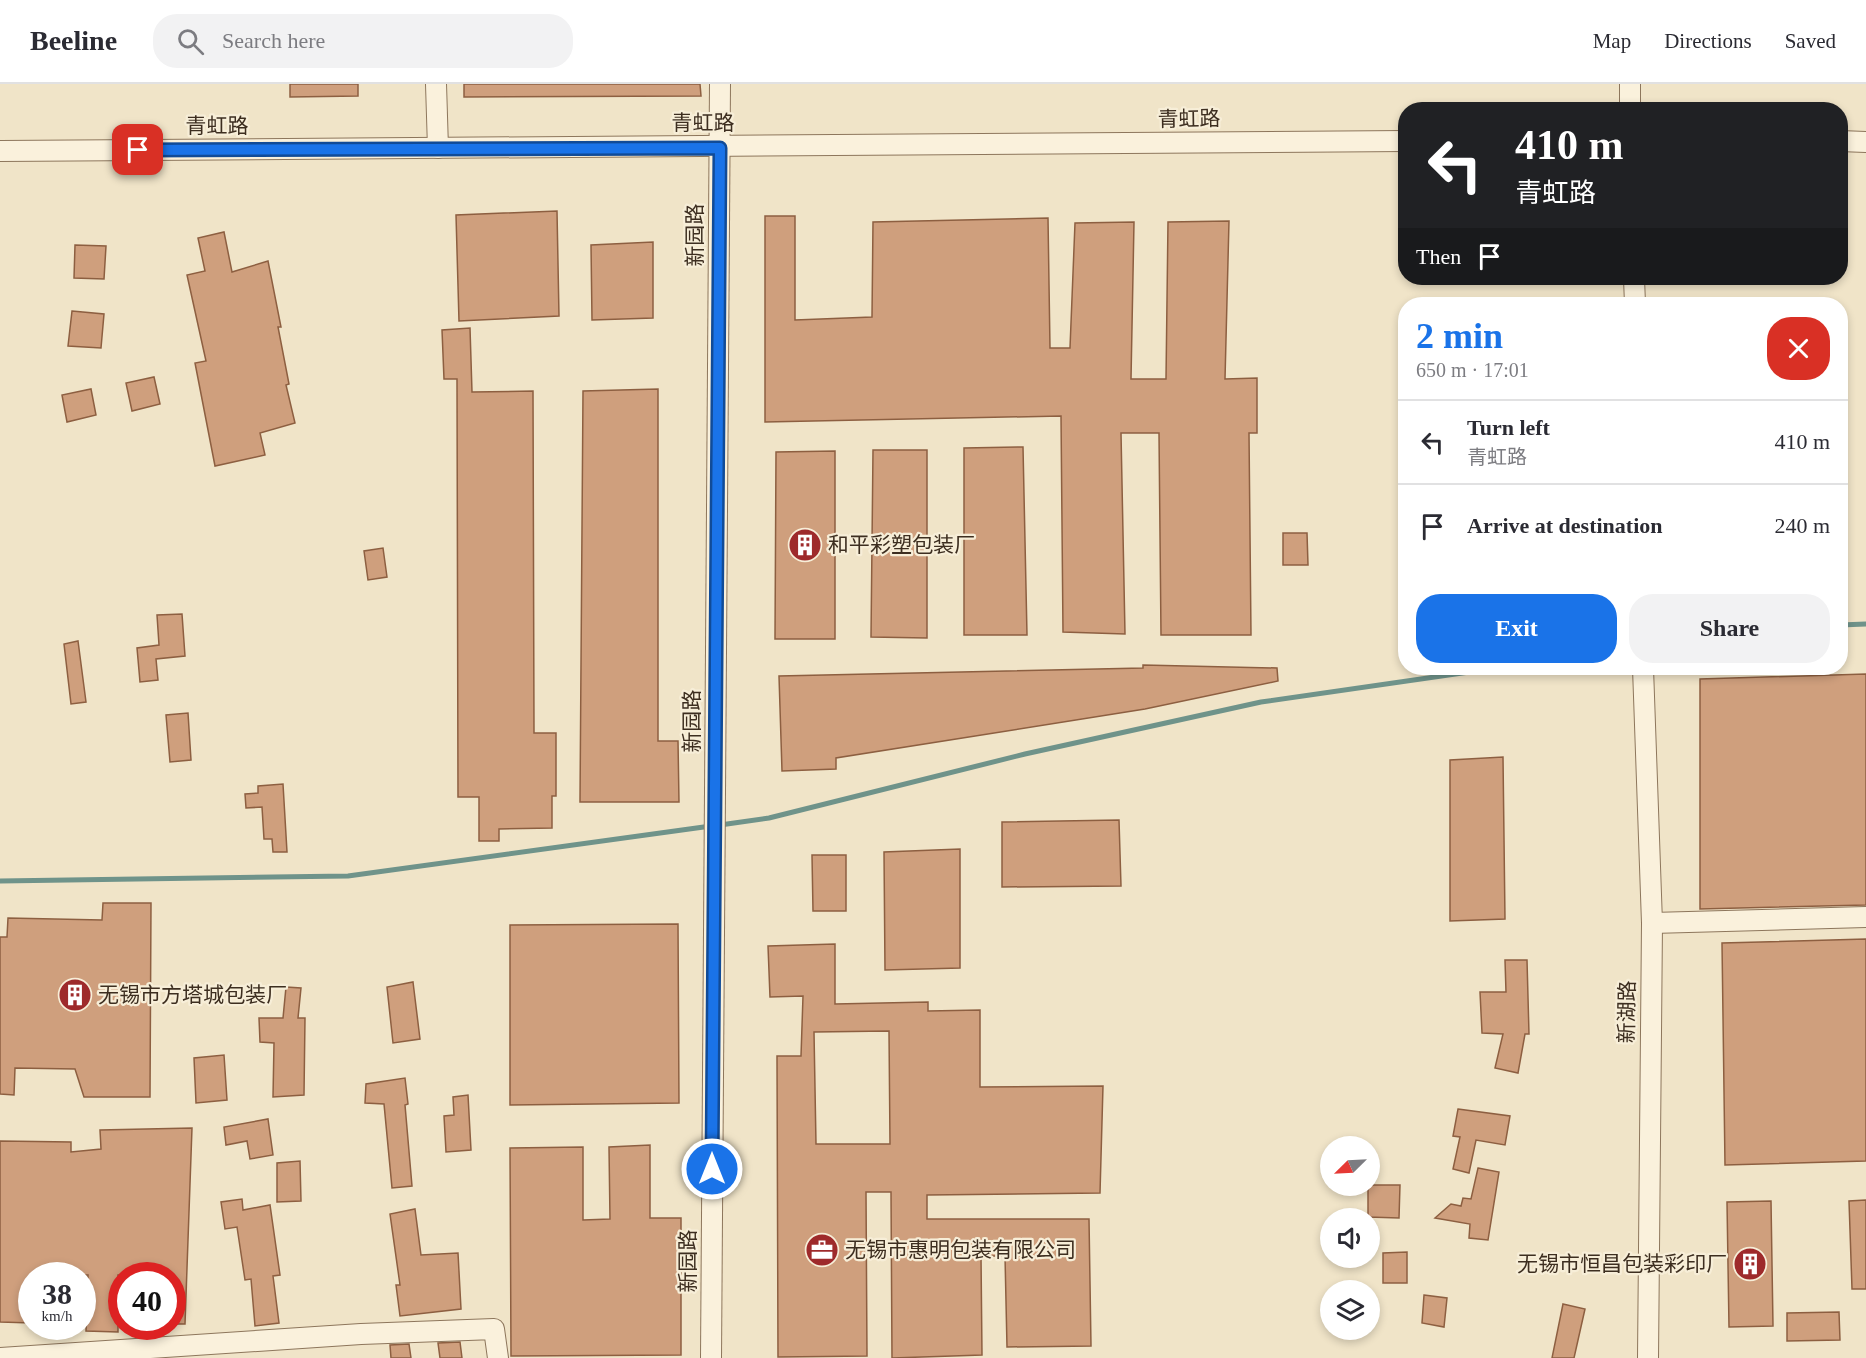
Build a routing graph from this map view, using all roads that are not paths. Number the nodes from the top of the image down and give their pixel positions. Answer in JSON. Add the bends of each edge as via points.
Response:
{"nodes":[{"id":1,"x":436,"y":84,"type":"edge"},
{"id":2,"x":720,"y":84,"type":"edge"},
{"id":3,"x":1630,"y":84,"type":"edge"},
{"id":4,"x":1630,"y":102,"type":"edge"},
{"id":5,"x":1398,"y":141,"type":"edge"},
{"id":6,"x":1848,"y":141,"type":"edge"},
{"id":7,"x":1866,"y":142,"type":"edge"},
{"id":8,"x":438,"y":148,"type":"junction"},
{"id":9,"x":720,"y":148,"type":"junction"},
{"id":10,"x":0,"y":151,"type":"edge"},
{"id":11,"x":1643,"y":675,"type":"edge"},
{"id":12,"x":1866,"y":917,"type":"edge"},
{"id":13,"x":1652,"y":923,"type":"junction"},
{"id":14,"x":0,"y":1358,"type":"edge"},
{"id":15,"x":498,"y":1358,"type":"edge"},
{"id":16,"x":711,"y":1358,"type":"edge"},
{"id":17,"x":1648,"y":1358,"type":"edge"}],
"edges":[{"from":1,"to":8,"type":"street"},
{"from":2,"to":9,"type":"street","name":"新园路"},
{"from":3,"to":4,"type":"street"},
{"from":5,"to":9,"type":"street","name":"青虹路"},
{"from":6,"to":7,"type":"street"},
{"from":8,"to":9,"type":"street","name":"青虹路"},
{"from":8,"to":10,"type":"street","name":"青虹路"},
{"from":9,"to":16,"type":"street","name":"新园路"},
{"from":11,"to":13,"type":"street","name":"新湖路"},
{"from":12,"to":13,"type":"street"},
{"from":13,"to":17,"type":"street","name":"新湖路"},
{"from":14,"to":15,"type":"street","via":[[494,1329]]}]}
